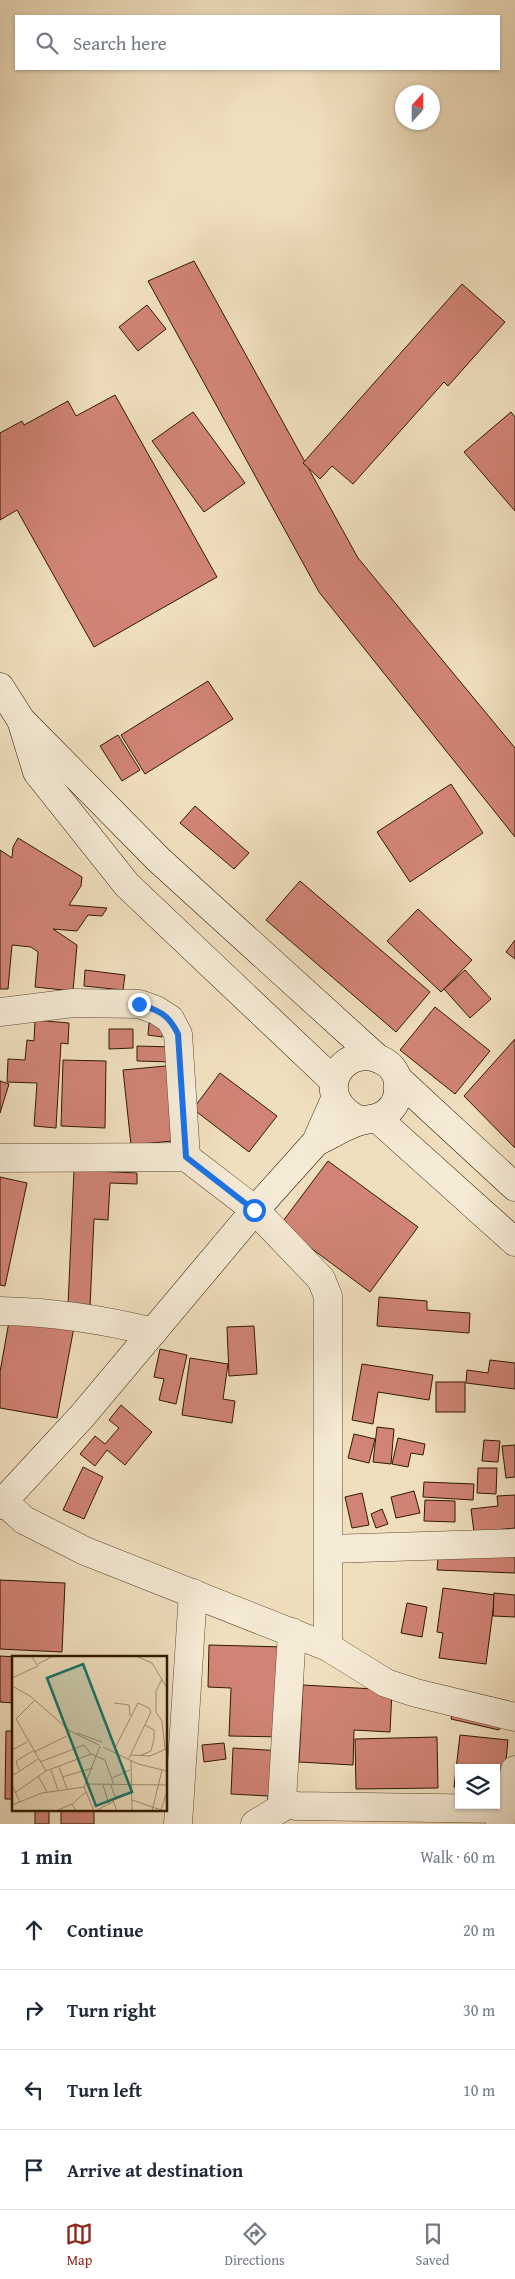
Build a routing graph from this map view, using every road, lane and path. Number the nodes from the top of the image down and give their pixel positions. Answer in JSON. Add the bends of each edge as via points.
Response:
{"nodes":[{"id":1,"x":0,"y":687,"type":"edge"},
{"id":2,"x":21,"y":720,"type":"junction"},
{"id":3,"x":0,"y":1012,"type":"edge"},
{"id":4,"x":376,"y":1057,"type":"junction"},
{"id":5,"x":398,"y":1079,"type":"junction"},
{"id":6,"x":334,"y":1090,"type":"junction"},
{"id":7,"x":370,"y":1120,"type":"junction"},
{"id":8,"x":316,"y":1142,"type":"junction"},
{"id":9,"x":186,"y":1157,"type":"junction"},
{"id":10,"x":0,"y":1158,"type":"edge"},
{"id":11,"x":515,"y":1187,"type":"edge"},
{"id":12,"x":254,"y":1210,"type":"junction"},
{"id":13,"x":515,"y":1242,"type":"edge"},
{"id":14,"x":0,"y":1311,"type":"edge"},
{"id":15,"x":153,"y":1332,"type":"junction"},
{"id":16,"x":2,"y":1503,"type":"edge"},
{"id":17,"x":515,"y":1542,"type":"edge"},
{"id":18,"x":329,"y":1549,"type":"junction"},
{"id":19,"x":193,"y":1593,"type":"junction"},
{"id":20,"x":292,"y":1632,"type":"junction"},
{"id":21,"x":328,"y":1647,"type":"junction"},
{"id":22,"x":515,"y":1717,"type":"edge"},
{"id":23,"x":515,"y":1770,"type":"edge"},
{"id":24,"x":288,"y":1804,"type":"junction"},
{"id":25,"x":502,"y":1816,"type":"edge"},
{"id":26,"x":178,"y":1824,"type":"edge"},
{"id":27,"x":256,"y":1824,"type":"edge"}],
"edges":[{"from":1,"to":2,"type":"street"},
{"from":2,"to":4,"type":"street","via":[[159,860]]},
{"from":2,"to":6,"type":"street","via":[[37,772],[127,885]]},
{"from":3,"to":9,"type":"street","via":[[72,1003],[139,1004],[170,1019],[178,1034]]},
{"from":4,"to":5,"type":"street","via":[[390,1065]]},
{"from":4,"to":6,"type":"street","via":[[358,1056],[342,1065]]},
{"from":5,"to":7,"type":"street","via":[[399,1095],[392,1109]]},
{"from":5,"to":11,"type":"street"},
{"from":6,"to":7,"type":"street","via":[[345,1114]]},
{"from":6,"to":8,"type":"street"},
{"from":7,"to":8,"type":"street"},
{"from":7,"to":13,"type":"street"},
{"from":8,"to":12,"type":"street"},
{"from":9,"to":10,"type":"street"},
{"from":9,"to":12,"type":"street"},
{"from":12,"to":15,"type":"street"},
{"from":12,"to":18,"type":"street","via":[[321,1279],[328,1296]]},
{"from":14,"to":15,"type":"street","via":[[49,1312],[111,1321]]},
{"from":15,"to":16,"type":"street","via":[[84,1415]]},
{"from":16,"to":19,"type":"street","via":[[24,1520],[86,1551]]},
{"from":17,"to":18,"type":"street"},
{"from":18,"to":21,"type":"street"},
{"from":19,"to":20,"type":"street"},
{"from":19,"to":26,"type":"street"},
{"from":20,"to":21,"type":"street"},
{"from":20,"to":24,"type":"street","via":[[281,1794],[282,1801]]},
{"from":21,"to":22,"type":"street","via":[[386,1683]]},
{"from":23,"to":25,"type":"street"},
{"from":24,"to":25,"type":"street"},
{"from":24,"to":27,"type":"street"}]}
